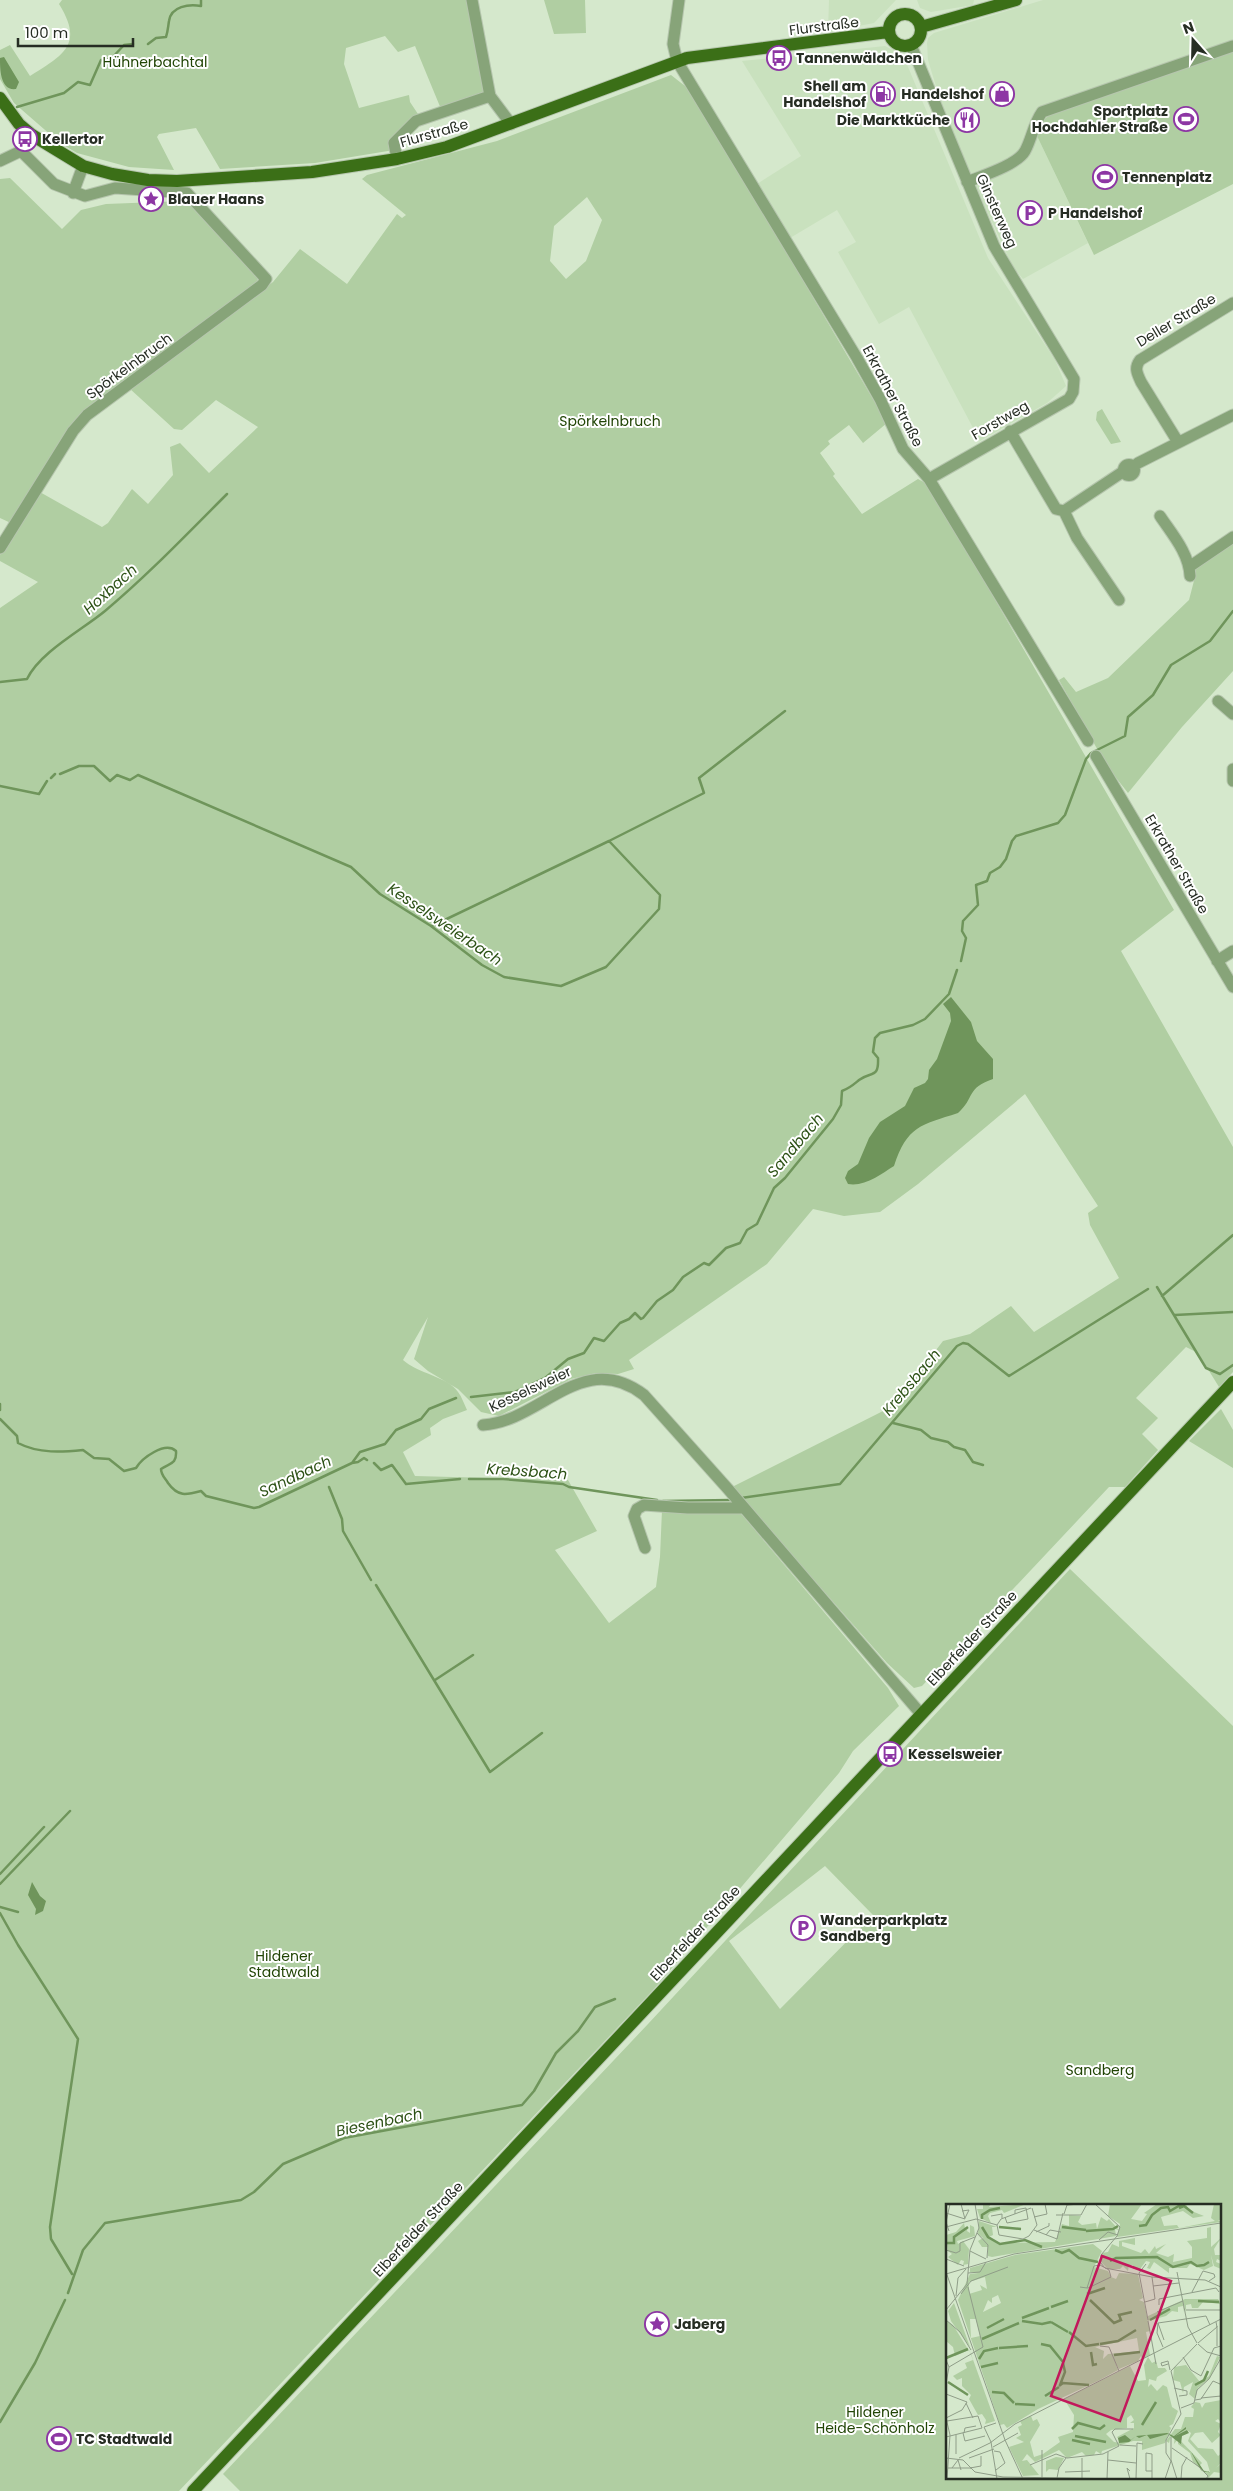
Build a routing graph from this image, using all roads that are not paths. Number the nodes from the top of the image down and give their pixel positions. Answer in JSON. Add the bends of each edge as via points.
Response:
{"nodes":[{"id":1,"x":472,"y":0,"type":"edge"},
{"id":2,"x":679,"y":0,"type":"edge"},
{"id":3,"x":1016,"y":0,"type":"edge"},
{"id":4,"x":921,"y":27,"type":"junction"},
{"id":5,"x":888,"y":32,"type":"junction"},
{"id":6,"x":911,"y":45,"type":"junction"},
{"id":7,"x":1233,"y":46,"type":"edge"},
{"id":8,"x":678,"y":61,"type":"junction"},
{"id":9,"x":490,"y":96,"type":"junction"},
{"id":10,"x":0,"y":98,"type":"edge"},
{"id":11,"x":511,"y":124,"type":"junction"},
{"id":12,"x":397,"y":159,"type":"junction"},
{"id":13,"x":0,"y":161,"type":"edge"},
{"id":14,"x":83,"y":166,"type":"junction"},
{"id":15,"x":967,"y":182,"type":"junction"},
{"id":16,"x":73,"y":193,"type":"junction"},
{"id":17,"x":1233,"y":303,"type":"edge"},
{"id":18,"x":1074,"y":379,"type":"joint"},
{"id":19,"x":1233,"y":415,"type":"edge"},
{"id":20,"x":1010,"y":431,"type":"junction"},
{"id":21,"x":1178,"y":442,"type":"junction"},
{"id":22,"x":1138,"y":463,"type":"dead end"},
{"id":23,"x":1124,"y":471,"type":"dead end"},
{"id":24,"x":929,"y":478,"type":"junction"},
{"id":25,"x":1064,"y":511,"type":"junction"},
{"id":26,"x":1160,"y":516,"type":"dead end"},
{"id":27,"x":1233,"y":537,"type":"edge"},
{"id":28,"x":0,"y":548,"type":"edge"},
{"id":29,"x":1119,"y":600,"type":"dead end"},
{"id":30,"x":1218,"y":701,"type":"dead end"},
{"id":31,"x":1233,"y":714,"type":"edge"},
{"id":32,"x":1088,"y":741,"type":"dead end"},
{"id":33,"x":1096,"y":756,"type":"dead end"},
{"id":34,"x":1233,"y":768,"type":"edge"},
{"id":35,"x":1233,"y":781,"type":"edge"},
{"id":36,"x":1233,"y":951,"type":"edge"},
{"id":37,"x":1217,"y":961,"type":"junction"},
{"id":38,"x":1233,"y":987,"type":"edge"},
{"id":39,"x":1233,"y":1382,"type":"edge"},
{"id":40,"x":483,"y":1425,"type":"dead end"},
{"id":41,"x":744,"y":1508,"type":"junction"},
{"id":42,"x":645,"y":1548,"type":"dead end"},
{"id":43,"x":921,"y":1714,"type":"junction"},
{"id":44,"x":193,"y":2491,"type":"edge"}],
"edges":[{"from":1,"to":9,"type":"street"},
{"from":2,"to":8,"type":"street","via":[[672,44]]},
{"from":3,"to":4,"type":"main road"},
{"from":4,"to":5,"type":"main road","via":[[911,14],[899,14],[890,22]]},
{"from":4,"to":6,"type":"main road","via":[[919,37]]},
{"from":5,"to":6,"type":"main road","via":[[898,45]]},
{"from":5,"to":8,"type":"main road","name":"Flurstraße","via":[[703,55]]},
{"from":6,"to":15,"type":"street","name":"Ginsterweg"},
{"from":7,"to":15,"type":"street","via":[[1042,112],[1034,123],[1024,154]]},
{"from":8,"to":11,"type":"main road","name":"Flurstraße"},
{"from":8,"to":24,"type":"street","name":"Erkrather Straße","via":[[880,399],[903,449]]},
{"from":9,"to":11,"type":"street"},
{"from":9,"to":12,"type":"street","via":[[416,121],[394,143]]},
{"from":10,"to":14,"type":"main road","name":"Flurstraße","via":[[19,124],[32,135]]},
{"from":11,"to":12,"type":"main road","name":"Flurstraße","via":[[447,147]]},
{"from":12,"to":14,"type":"main road","name":"Flurstraße","via":[[312,172],[177,181],[148,180]]},
{"from":13,"to":16,"type":"street","via":[[21,151],[54,184]]},
{"from":14,"to":16,"type":"street"},
{"from":15,"to":18,"type":"street","name":"Ginsterweg","via":[[994,246]]},
{"from":16,"to":28,"type":"street","name":"Spörkelnbruch","via":[[85,196],[115,188],[187,193],[266,279],[87,415],[73,431]]},
{"from":17,"to":21,"type":"street","name":"Deller Straße","via":[[1136,365],[1141,382]]},
{"from":18,"to":20,"type":"street","name":"Forstweg","via":[[1069,399]]},
{"from":19,"to":21,"type":"street"},
{"from":20,"to":24,"type":"street","name":"Forstweg"},
{"from":20,"to":25,"type":"street","via":[[1056,510]]},
{"from":21,"to":22,"type":"street"},
{"from":23,"to":25,"type":"street"},
{"from":24,"to":32,"type":"street","name":"Erkrather Straße"},
{"from":25,"to":29,"type":"street"},
{"from":26,"to":27,"type":"street","via":[[1183,551],[1190,571]]},
{"from":30,"to":31,"type":"street"},
{"from":33,"to":37,"type":"street","name":"Erkrather Straße"},
{"from":34,"to":35,"type":"street"},
{"from":36,"to":37,"type":"street"},
{"from":37,"to":38,"type":"street","name":"Erkrather Straße"},
{"from":39,"to":43,"type":"main road","name":"Elberfelder Straße"},
{"from":40,"to":41,"type":"street","name":"Kesselsweier","via":[[510,1419],[585,1380],[618,1381],[644,1395]]},
{"from":41,"to":42,"type":"street","via":[[644,1505],[634,1516]]},
{"from":41,"to":43,"type":"street","name":"Kesselsweier"},
{"from":43,"to":44,"type":"main road","name":"Elberfelder Straße"}]}
